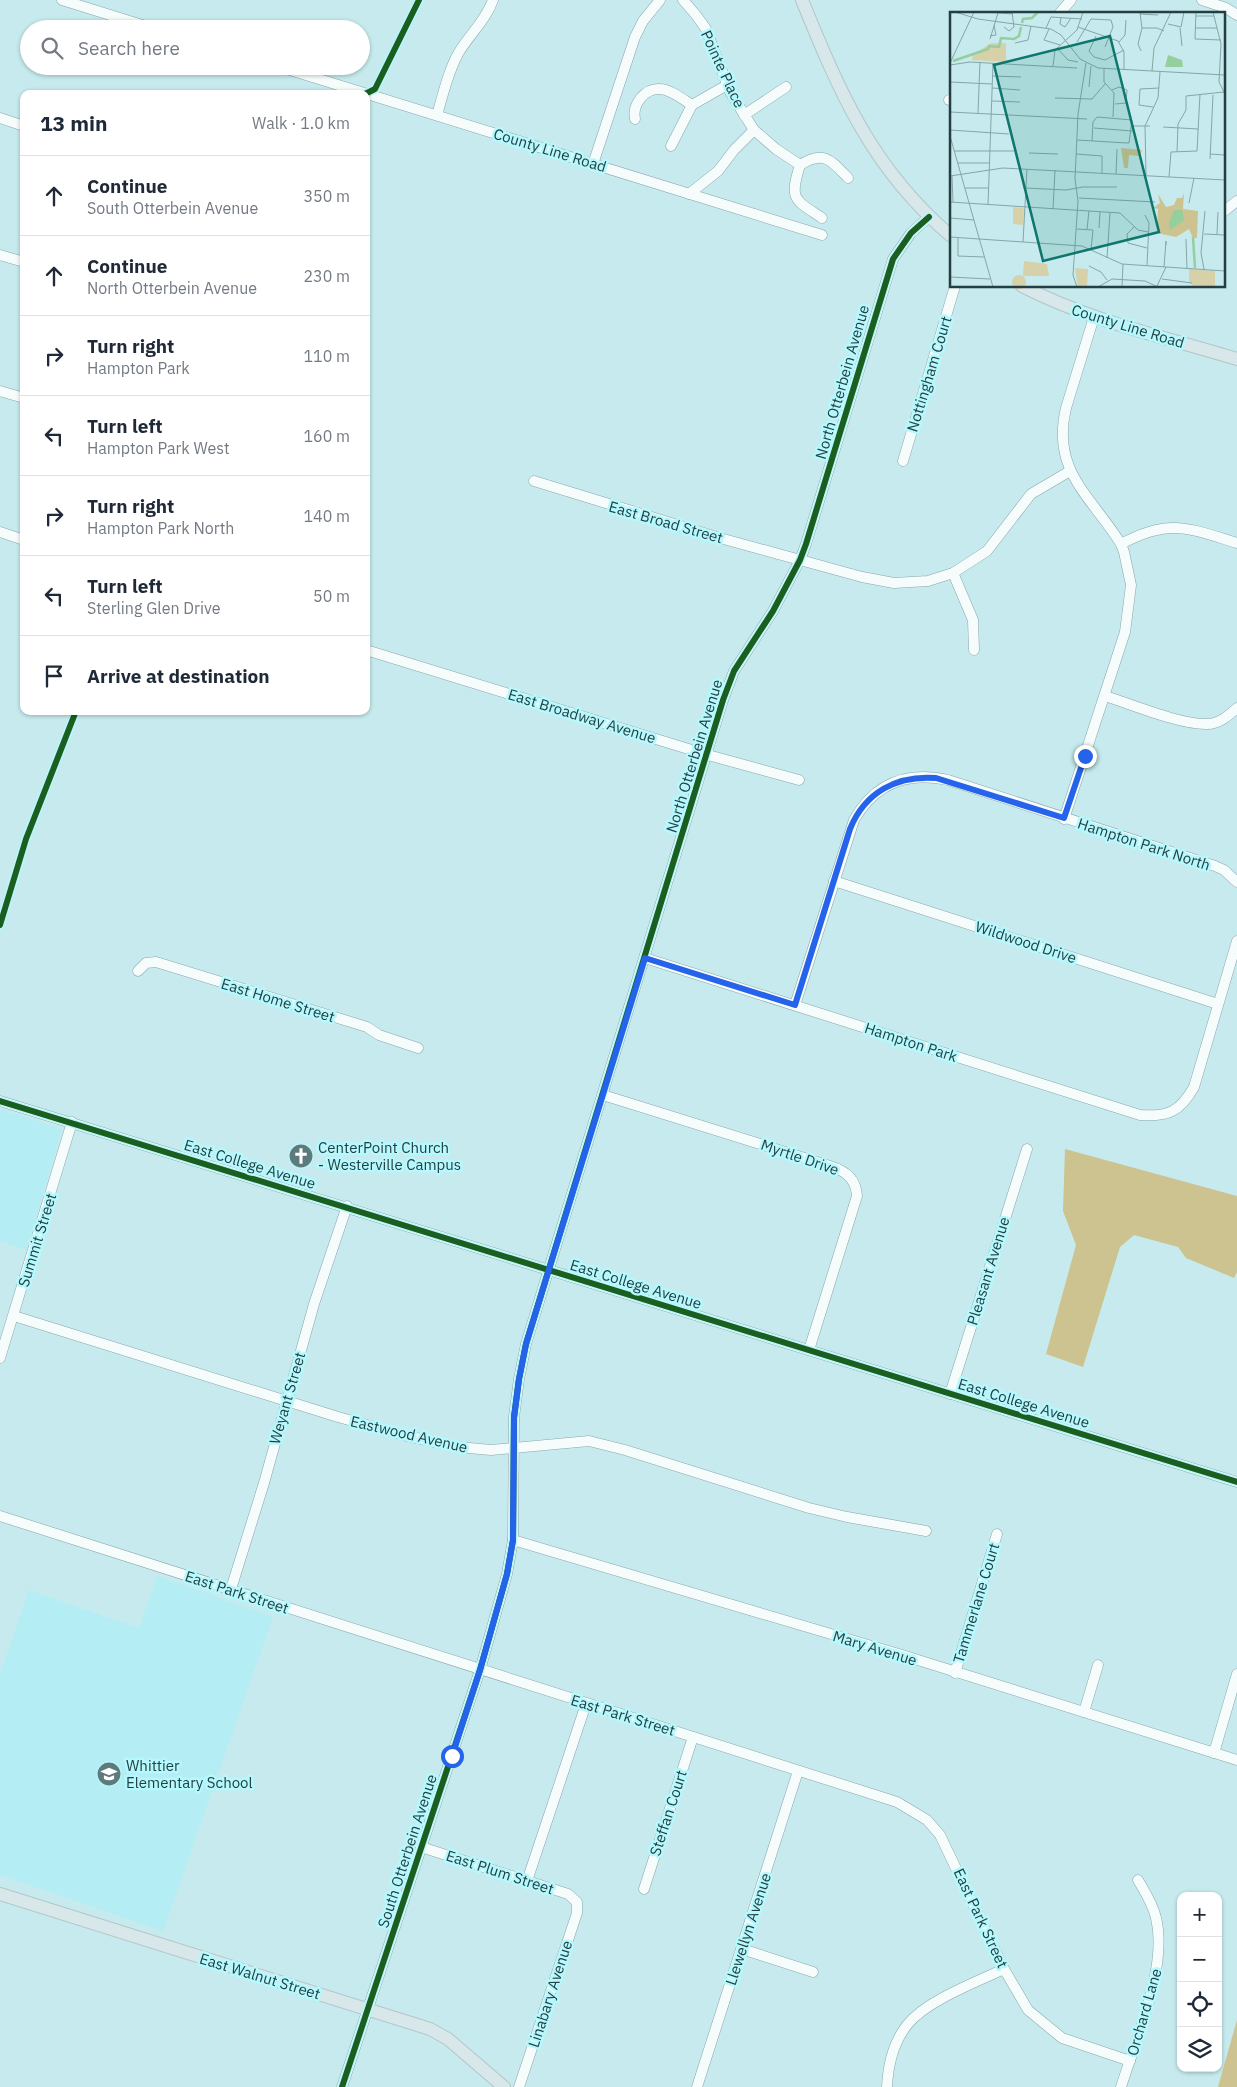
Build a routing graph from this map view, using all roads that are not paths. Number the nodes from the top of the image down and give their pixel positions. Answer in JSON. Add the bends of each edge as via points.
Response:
{"nodes":[{"id":1,"x":62,"y":0,"type":"edge"},
{"id":2,"x":493,"y":0,"type":"edge"},
{"id":3,"x":660,"y":0,"type":"edge"},
{"id":4,"x":683,"y":0,"type":"edge"},
{"id":5,"x":802,"y":0,"type":"edge"},
{"id":6,"x":1071,"y":0,"type":"edge"},
{"id":7,"x":1202,"y":0,"type":"edge"},
{"id":8,"x":1226,"y":7,"type":"edge"},
{"id":9,"x":1062,"y":12,"type":"edge"},
{"id":10,"x":1237,"y":15,"type":"edge"},
{"id":11,"x":126,"y":20,"type":"edge"},
{"id":12,"x":306,"y":75,"type":"edge"},
{"id":13,"x":727,"y":84,"type":"junction"},
{"id":14,"x":786,"y":87,"type":"dead end"},
{"id":15,"x":355,"y":90,"type":"edge"},
{"id":16,"x":370,"y":94,"type":"edge"},
{"id":17,"x":692,"y":105,"type":"junction"},
{"id":18,"x":437,"y":115,"type":"junction"},
{"id":19,"x":744,"y":116,"type":"junction"},
{"id":20,"x":0,"y":118,"type":"edge"},
{"id":21,"x":635,"y":119,"type":"dead end"},
{"id":22,"x":20,"y":125,"type":"edge"},
{"id":23,"x":754,"y":130,"type":"junction"},
{"id":24,"x":671,"y":146,"type":"dead end"},
{"id":25,"x":593,"y":164,"type":"junction"},
{"id":26,"x":800,"y":165,"type":"junction"},
{"id":27,"x":848,"y":178,"type":"dead end"},
{"id":28,"x":689,"y":194,"type":"junction"},
{"id":29,"x":1237,"y":202,"type":"edge"},
{"id":30,"x":1224,"y":211,"type":"edge"},
{"id":31,"x":929,"y":216,"type":"junction"},
{"id":32,"x":822,"y":218,"type":"dead end"},
{"id":33,"x":950,"y":235,"type":"edge"},
{"id":34,"x":822,"y":236,"type":"dead end"},
{"id":35,"x":0,"y":255,"type":"edge"},
{"id":36,"x":20,"y":261,"type":"edge"},
{"id":37,"x":954,"y":288,"type":"edge"},
{"id":38,"x":1026,"y":288,"type":"edge"},
{"id":39,"x":1094,"y":317,"type":"junction"},
{"id":40,"x":1237,"y":359,"type":"edge"},
{"id":41,"x":0,"y":391,"type":"edge"},
{"id":42,"x":20,"y":397,"type":"edge"},
{"id":43,"x":903,"y":461,"type":"dead end"},
{"id":44,"x":1070,"y":471,"type":"junction"},
{"id":45,"x":534,"y":482,"type":"dead end"},
{"id":46,"x":0,"y":532,"type":"edge"},
{"id":47,"x":20,"y":539,"type":"edge"},
{"id":48,"x":1237,"y":543,"type":"edge"},
{"id":49,"x":1121,"y":544,"type":"junction"},
{"id":50,"x":800,"y":560,"type":"junction"},
{"id":51,"x":953,"y":573,"type":"junction"},
{"id":52,"x":974,"y":650,"type":"dead end"},
{"id":53,"x":370,"y":651,"type":"edge"},
{"id":54,"x":1105,"y":696,"type":"junction"},
{"id":55,"x":1237,"y":708,"type":"edge"},
{"id":56,"x":708,"y":755,"type":"junction"},
{"id":57,"x":799,"y":780,"type":"dead end"},
{"id":58,"x":1064,"y":818,"type":"junction"},
{"id":59,"x":834,"y":880,"type":"junction"},
{"id":60,"x":1237,"y":882,"type":"edge"},
{"id":61,"x":1237,"y":941,"type":"edge"},
{"id":62,"x":1235,"y":956,"type":"edge"},
{"id":63,"x":645,"y":958,"type":"junction"},
{"id":64,"x":138,"y":971,"type":"dead end"},
{"id":65,"x":1218,"y":1004,"type":"junction"},
{"id":66,"x":795,"y":1005,"type":"junction"},
{"id":67,"x":418,"y":1048,"type":"dead end"},
{"id":68,"x":603,"y":1095,"type":"junction"},
{"id":69,"x":0,"y":1101,"type":"edge"},
{"id":70,"x":72,"y":1122,"type":"junction"},
{"id":71,"x":1027,"y":1149,"type":"dead end"},
{"id":72,"x":347,"y":1206,"type":"junction"},
{"id":73,"x":548,"y":1270,"type":"junction"},
{"id":74,"x":14,"y":1316,"type":"junction"},
{"id":75,"x":809,"y":1350,"type":"junction"},
{"id":76,"x":0,"y":1358,"type":"edge"},
{"id":77,"x":950,"y":1394,"type":"junction"},
{"id":78,"x":286,"y":1401,"type":"junction"},
{"id":79,"x":514,"y":1449,"type":"junction"},
{"id":80,"x":1237,"y":1482,"type":"edge"},
{"id":81,"x":0,"y":1516,"type":"edge"},
{"id":82,"x":926,"y":1531,"type":"dead end"},
{"id":83,"x":997,"y":1534,"type":"dead end"},
{"id":84,"x":513,"y":1540,"type":"junction"},
{"id":85,"x":230,"y":1589,"type":"junction"},
{"id":86,"x":1098,"y":1665,"type":"dead end"},
{"id":87,"x":480,"y":1670,"type":"junction"},
{"id":88,"x":955,"y":1672,"type":"junction"},
{"id":89,"x":1237,"y":1674,"type":"edge"},
{"id":90,"x":586,"y":1704,"type":"junction"},
{"id":91,"x":1084,"y":1712,"type":"junction"},
{"id":92,"x":693,"y":1737,"type":"junction"},
{"id":93,"x":1214,"y":1753,"type":"junction"},
{"id":94,"x":1237,"y":1760,"type":"edge"},
{"id":95,"x":798,"y":1771,"type":"junction"},
{"id":96,"x":421,"y":1847,"type":"junction"},
{"id":97,"x":1138,"y":1880,"type":"dead end"},
{"id":98,"x":528,"y":1881,"type":"junction"},
{"id":99,"x":644,"y":1889,"type":"dead end"},
{"id":100,"x":0,"y":1894,"type":"edge"},
{"id":101,"x":577,"y":1902,"type":"joint"},
{"id":102,"x":742,"y":1949,"type":"junction"},
{"id":103,"x":1004,"y":1969,"type":"junction"},
{"id":104,"x":813,"y":1972,"type":"dead end"},
{"id":105,"x":367,"y":2010,"type":"junction"},
{"id":106,"x":1130,"y":2061,"type":"junction"},
{"id":107,"x":342,"y":2087,"type":"edge"},
{"id":108,"x":504,"y":2087,"type":"edge"},
{"id":109,"x":519,"y":2087,"type":"edge"},
{"id":110,"x":697,"y":2087,"type":"edge"},
{"id":111,"x":887,"y":2087,"type":"edge"},
{"id":112,"x":1121,"y":2087,"type":"edge"}],
"edges":[{"from":1,"to":11,"type":"street"},
{"from":2,"to":18,"type":"street","via":[[459,52]]},
{"from":3,"to":25,"type":"street","via":[[635,37]]},
{"from":4,"to":13,"type":"street","name":"Pointe Place","via":[[706,29]]},
{"from":5,"to":31,"type":"main road","via":[[848,107],[878,157]]},
{"from":6,"to":9,"type":"street"},
{"from":7,"to":8,"type":"street"},
{"from":8,"to":10,"type":"street"},
{"from":12,"to":15,"type":"street","name":"County Line Road"},
{"from":13,"to":17,"type":"street"},
{"from":13,"to":19,"type":"street","name":"Pointe Place"},
{"from":14,"to":19,"type":"street","name":"Pointe Place"},
{"from":16,"to":18,"type":"street","name":"County Line Road"},
{"from":17,"to":21,"type":"street","via":[[661,88],[638,101]]},
{"from":17,"to":24,"type":"street"},
{"from":18,"to":25,"type":"street","name":"County Line Road"},
{"from":19,"to":23,"type":"street","name":"Pointe Place"},
{"from":20,"to":22,"type":"street"},
{"from":23,"to":26,"type":"street","name":"Pointe Place"},
{"from":23,"to":28,"type":"street","via":[[718,171]]},
{"from":25,"to":28,"type":"street","name":"County Line Road"},
{"from":26,"to":27,"type":"street","via":[[811,158],[825,157]]},
{"from":26,"to":32,"type":"street","via":[[794,185],[795,196],[798,202]]},
{"from":28,"to":34,"type":"street","name":"County Line Road"},
{"from":29,"to":30,"type":"street"},
{"from":31,"to":33,"type":"main road"},
{"from":31,"to":50,"type":"street","name":"North Otterbein Avenue","via":[[900,245],[888,270]]},
{"from":35,"to":36,"type":"street"},
{"from":37,"to":43,"type":"street","name":"Nottingham Court"},
{"from":38,"to":39,"type":"main road","name":"County Line Road"},
{"from":39,"to":40,"type":"main road","name":"County Line Road"},
{"from":39,"to":44,"type":"street","via":[[1063,422],[1063,446]]},
{"from":41,"to":42,"type":"street"},
{"from":44,"to":49,"type":"street"},
{"from":44,"to":51,"type":"street","name":"East Broad Street","via":[[1031,494],[987,551]]},
{"from":45,"to":50,"type":"street","name":"East Broad Street"},
{"from":46,"to":47,"type":"street"},
{"from":48,"to":49,"type":"street","via":[[1197,531],[1167,527]]},
{"from":49,"to":54,"type":"street","via":[[1132,584],[1125,632]]},
{"from":50,"to":51,"type":"street","name":"East Broad Street","via":[[862,578],[894,583],[928,581]]},
{"from":50,"to":56,"type":"street","name":"North Otterbein Avenue","via":[[773,611],[734,671]]},
{"from":51,"to":52,"type":"street","via":[[973,620]]},
{"from":53,"to":56,"type":"street","name":"East Broadway Avenue"},
{"from":54,"to":55,"type":"street","via":[[1187,722],[1207,724],[1227,717]]},
{"from":54,"to":58,"type":"street"},
{"from":56,"to":57,"type":"street","name":"East Broadway Avenue"},
{"from":56,"to":63,"type":"street","name":"North Otterbein Avenue"},
{"from":58,"to":59,"type":"street","name":"Hampton Park North","via":[[936,778],[920,776],[902,780],[876,792],[863,806],[854,820]]},
{"from":58,"to":60,"type":"street","name":"Hampton Park North","via":[[1215,866]]},
{"from":59,"to":65,"type":"street","name":"Wildwood Drive"},
{"from":59,"to":66,"type":"street"},
{"from":61,"to":62,"type":"street"},
{"from":62,"to":65,"type":"street"},
{"from":63,"to":66,"type":"street","name":"Hampton Park"},
{"from":63,"to":68,"type":"street","name":"North Otterbein Avenue"},
{"from":64,"to":67,"type":"street","name":"East Home Street","via":[[146,963],[156,962],[367,1027]]},
{"from":65,"to":66,"type":"street","name":"Hampton Park","via":[[1194,1087],[1177,1110],[1159,1117],[1140,1115]]},
{"from":68,"to":73,"type":"street","name":"North Otterbein Avenue"},
{"from":68,"to":75,"type":"street","name":"Myrtle Drive","via":[[840,1169],[854,1181],[857,1196]]},
{"from":69,"to":70,"type":"street","name":"East College Avenue"},
{"from":70,"to":72,"type":"street","name":"East College Avenue"},
{"from":70,"to":74,"type":"street","name":"Summit Street"},
{"from":71,"to":77,"type":"street","name":"Pleasant Avenue"},
{"from":72,"to":73,"type":"street","name":"East College Avenue"},
{"from":72,"to":78,"type":"street","name":"Weyant Street"},
{"from":73,"to":75,"type":"street","name":"East College Avenue"},
{"from":73,"to":79,"type":"street","name":"South Otterbein Avenue","via":[[519,1379]]},
{"from":74,"to":76,"type":"street","name":"Summit Street"},
{"from":74,"to":78,"type":"street","name":"Eastwood Avenue"},
{"from":75,"to":77,"type":"street","name":"East College Avenue"},
{"from":77,"to":80,"type":"street","name":"East College Avenue"},
{"from":78,"to":79,"type":"street","name":"Eastwood Avenue","via":[[458,1448]]},
{"from":78,"to":85,"type":"street","name":"Weyant Street"},
{"from":79,"to":82,"type":"street","name":"Eastwood Avenue","via":[[589,1441],[607,1444],[809,1508]]},
{"from":79,"to":84,"type":"street","name":"South Otterbein Avenue"},
{"from":81,"to":85,"type":"street","name":"East Park Street"},
{"from":83,"to":88,"type":"street","name":"Tammerlane Court"},
{"from":84,"to":87,"type":"street","name":"South Otterbein Avenue","via":[[507,1574]]},
{"from":84,"to":88,"type":"street","name":"Mary Avenue"},
{"from":85,"to":87,"type":"street","name":"East Park Street"},
{"from":86,"to":91,"type":"street"},
{"from":87,"to":90,"type":"street","name":"East Park Street"},
{"from":87,"to":96,"type":"street","name":"South Otterbein Avenue"},
{"from":88,"to":91,"type":"street","name":"Mary Avenue"},
{"from":89,"to":93,"type":"street"},
{"from":90,"to":92,"type":"street","name":"East Park Street"},
{"from":90,"to":98,"type":"street"},
{"from":91,"to":93,"type":"street","name":"Mary Avenue"},
{"from":92,"to":95,"type":"street","name":"East Park Street"},
{"from":92,"to":99,"type":"street","name":"Steffan Court"},
{"from":93,"to":94,"type":"street","name":"Mary Avenue"},
{"from":95,"to":102,"type":"street","name":"Llewellyn Avenue"},
{"from":95,"to":103,"type":"street","name":"East Park Street","via":[[897,1802],[927,1820],[950,1853]]},
{"from":96,"to":98,"type":"street","name":"East Plum Street"},
{"from":96,"to":105,"type":"street","name":"South Otterbein Avenue"},
{"from":97,"to":106,"type":"street","name":"Orchard Lane","via":[[1156,1918],[1160,1943],[1158,1969]]},
{"from":98,"to":101,"type":"street","name":"East Plum Street","via":[[568,1894]]},
{"from":100,"to":105,"type":"main road","name":"East Walnut Street"},
{"from":101,"to":109,"type":"street","name":"Linabary Avenue","via":[[577,1913]]},
{"from":102,"to":104,"type":"street"},
{"from":102,"to":110,"type":"street","name":"Llewellyn Avenue"},
{"from":103,"to":106,"type":"street","name":"East Park Street","via":[[1028,2010],[1062,2038]]},
{"from":103,"to":111,"type":"street","via":[[949,1994],[907,2024],[891,2055]]},
{"from":105,"to":107,"type":"street","name":"South Otterbein Avenue"},
{"from":105,"to":108,"type":"main road","name":"East Walnut Street","via":[[430,2029],[448,2039]]},
{"from":106,"to":112,"type":"street","name":"Orchard Lane"}]}
